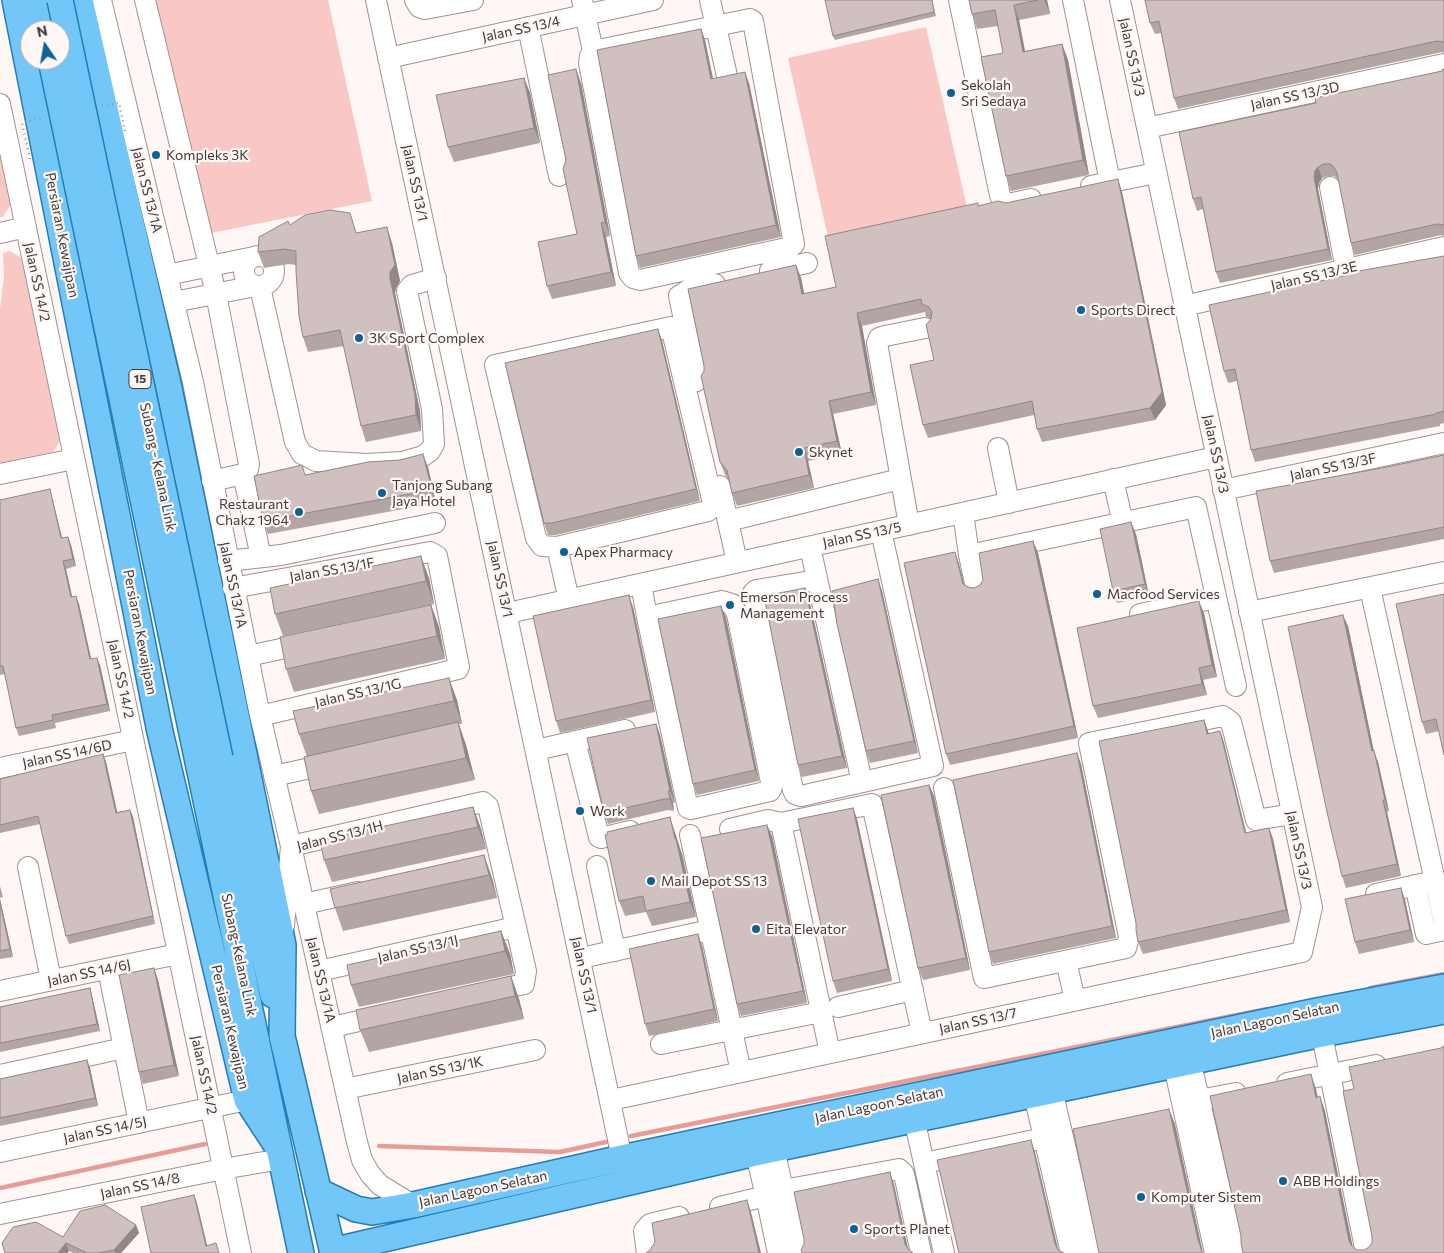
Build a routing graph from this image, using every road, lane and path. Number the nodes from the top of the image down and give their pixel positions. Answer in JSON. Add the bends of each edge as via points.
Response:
{"nodes":[{"id":1,"x":15,"y":0,"type":"edge"},
{"id":2,"x":39,"y":0,"type":"edge"},
{"id":3,"x":60,"y":0,"type":"edge"},
{"id":4,"x":80,"y":0,"type":"edge"},
{"id":5,"x":101,"y":0,"type":"edge"},
{"id":6,"x":145,"y":0,"type":"edge"},
{"id":7,"x":376,"y":0,"type":"edge"},
{"id":8,"x":415,"y":0,"type":"edge"},
{"id":9,"x":473,"y":0,"type":"edge"},
{"id":10,"x":653,"y":0,"type":"edge"},
{"id":11,"x":710,"y":0,"type":"edge"},
{"id":12,"x":959,"y":0,"type":"edge"},
{"id":13,"x":1073,"y":0,"type":"edge"},
{"id":14,"x":1120,"y":0,"type":"edge"},
{"id":15,"x":577,"y":8,"type":"edge"},
{"id":16,"x":43,"y":20,"type":"edge"},
{"id":17,"x":716,"y":25,"type":"junction"},
{"id":18,"x":528,"y":28,"type":"junction"},
{"id":19,"x":594,"y":51,"type":"junction"},
{"id":20,"x":388,"y":58,"type":"junction"},
{"id":21,"x":1444,"y":64,"type":"edge"},
{"id":22,"x":53,"y":70,"type":"edge"},
{"id":23,"x":727,"y":76,"type":"edge"},
{"id":24,"x":0,"y":104,"type":"edge"},
{"id":25,"x":1147,"y":128,"type":"junction"},
{"id":26,"x":1156,"y":173,"type":"junction"},
{"id":27,"x":559,"y":176,"type":"dead end"},
{"id":28,"x":1110,"y":182,"type":"junction"},
{"id":29,"x":1330,"y":187,"type":"dead end"},
{"id":30,"x":1073,"y":190,"type":"edge"},
{"id":31,"x":1046,"y":196,"type":"edge"},
{"id":32,"x":26,"y":227,"type":"junction"},
{"id":33,"x":0,"y":233,"type":"edge"},
{"id":34,"x":1444,"y":247,"type":"edge"},
{"id":35,"x":66,"y":257,"type":"junction"},
{"id":36,"x":807,"y":263,"type":"dead end"},
{"id":37,"x":209,"y":266,"type":"junction"},
{"id":38,"x":1346,"y":269,"type":"junction"},
{"id":39,"x":167,"y":275,"type":"junction"},
{"id":40,"x":436,"y":278,"type":"junction"},
{"id":41,"x":257,"y":287,"type":"junction"},
{"id":42,"x":216,"y":294,"type":"junction"},
{"id":43,"x":162,"y":305,"type":"junction"},
{"id":44,"x":1184,"y":306,"type":"junction"},
{"id":45,"x":925,"y":328,"type":"edge"},
{"id":46,"x":1444,"y":443,"type":"edge"},
{"id":47,"x":998,"y":448,"type":"dead end"},
{"id":48,"x":1216,"y":457,"type":"junction"},
{"id":49,"x":74,"y":458,"type":"junction"},
{"id":50,"x":0,"y":474,"type":"edge"},
{"id":51,"x":243,"y":474,"type":"junction"},
{"id":52,"x":900,"y":479,"type":"junction"},
{"id":53,"x":1113,"y":479,"type":"junction"},
{"id":54,"x":212,"y":481,"type":"junction"},
{"id":55,"x":1223,"y":490,"type":"junction"},
{"id":56,"x":1009,"y":502,"type":"junction"},
{"id":57,"x":963,"y":513,"type":"junction"},
{"id":58,"x":728,"y":521,"type":"junction"},
{"id":59,"x":435,"y":523,"type":"dead end"},
{"id":60,"x":1122,"y":523,"type":"junction"},
{"id":61,"x":909,"y":525,"type":"junction"},
{"id":62,"x":881,"y":531,"type":"junction"},
{"id":63,"x":810,"y":546,"type":"junction"},
{"id":64,"x":557,"y":547,"type":"junction"},
{"id":65,"x":969,"y":555,"type":"junction"},
{"id":66,"x":261,"y":557,"type":"junction"},
{"id":67,"x":228,"y":561,"type":"junction"},
{"id":68,"x":737,"y":562,"type":"junction"},
{"id":69,"x":1444,"y":572,"type":"edge"},
{"id":70,"x":641,"y":584,"type":"junction"},
{"id":71,"x":233,"y":588,"type":"junction"},
{"id":72,"x":825,"y":588,"type":"junction"},
{"id":73,"x":976,"y":588,"type":"edge"},
{"id":74,"x":1370,"y":588,"type":"junction"},
{"id":75,"x":1216,"y":598,"type":"junction"},
{"id":76,"x":569,"y":600,"type":"junction"},
{"id":77,"x":1250,"y":612,"type":"junction"},
{"id":78,"x":508,"y":613,"type":"junction"},
{"id":79,"x":647,"y":617,"type":"junction"},
{"id":80,"x":1124,"y":618,"type":"edge"},
{"id":81,"x":324,"y":640,"type":"edge"},
{"id":82,"x":248,"y":656,"type":"junction"},
{"id":83,"x":456,"y":671,"type":"joint"},
{"id":84,"x":1236,"y":686,"type":"dead end"},
{"id":85,"x":260,"y":716,"type":"junction"},
{"id":86,"x":653,"y":725,"type":"junction"},
{"id":87,"x":133,"y":740,"type":"junction"},
{"id":88,"x":575,"y":741,"type":"junction"},
{"id":89,"x":536,"y":750,"type":"junction"},
{"id":90,"x":209,"y":760,"type":"junction"},
{"id":91,"x":348,"y":760,"type":"edge"},
{"id":92,"x":0,"y":768,"type":"edge"},
{"id":93,"x":274,"y":776,"type":"junction"},
{"id":94,"x":862,"y":782,"type":"junction"},
{"id":95,"x":944,"y":788,"type":"dead end"},
{"id":96,"x":1292,"y":814,"type":"junction"},
{"id":97,"x":781,"y":823,"type":"junction"},
{"id":98,"x":645,"y":828,"type":"edge"},
{"id":99,"x":730,"y":829,"type":"dead end"},
{"id":100,"x":690,"y":835,"type":"dead end"},
{"id":101,"x":291,"y":846,"type":"junction"},
{"id":102,"x":597,"y":866,"type":"dead end"},
{"id":103,"x":28,"y":867,"type":"dead end"},
{"id":104,"x":1435,"y":881,"type":"junction"},
{"id":105,"x":1415,"y":885,"type":"junction"},
{"id":106,"x":379,"y":888,"type":"edge"},
{"id":107,"x":1360,"y":897,"type":"edge"},
{"id":108,"x":304,"y":904,"type":"junction"},
{"id":109,"x":1312,"y":907,"type":"joint"},
{"id":110,"x":1444,"y":922,"type":"edge"},
{"id":111,"x":516,"y":927,"type":"junction"},
{"id":112,"x":710,"y":930,"type":"junction"},
{"id":113,"x":1444,"y":930,"type":"edge"},
{"id":114,"x":283,"y":945,"type":"junction"},
{"id":115,"x":615,"y":951,"type":"junction"},
{"id":116,"x":178,"y":954,"type":"junction"},
{"id":117,"x":581,"y":958,"type":"junction"},
{"id":118,"x":1066,"y":960,"type":"junction"},
{"id":119,"x":108,"y":969,"type":"junction"},
{"id":120,"x":320,"y":971,"type":"junction"},
{"id":121,"x":51,"y":980,"type":"junction"},
{"id":122,"x":1444,"y":987,"type":"edge"},
{"id":123,"x":912,"y":990,"type":"junction"},
{"id":124,"x":0,"y":991,"type":"edge"},
{"id":125,"x":466,"y":997,"type":"edge"},
{"id":126,"x":1075,"y":1000,"type":"junction"},
{"id":127,"x":830,"y":1009,"type":"junction"},
{"id":128,"x":409,"y":1010,"type":"edge"},
{"id":129,"x":1444,"y":1011,"type":"edge"},
{"id":130,"x":1319,"y":1023,"type":"junction"},
{"id":131,"x":332,"y":1027,"type":"junction"},
{"id":132,"x":732,"y":1030,"type":"junction"},
{"id":133,"x":922,"y":1034,"type":"junction"},
{"id":134,"x":282,"y":1036,"type":"junction"},
{"id":135,"x":661,"y":1044,"type":"dead end"},
{"id":136,"x":124,"y":1048,"type":"junction"},
{"id":137,"x":535,"y":1050,"type":"dead end"},
{"id":138,"x":830,"y":1053,"type":"junction"},
{"id":139,"x":1183,"y":1056,"type":"junction"},
{"id":140,"x":1395,"y":1061,"type":"edge"},
{"id":141,"x":741,"y":1072,"type":"junction"},
{"id":142,"x":0,"y":1074,"type":"edge"},
{"id":143,"x":1330,"y":1074,"type":"junction"},
{"id":144,"x":1044,"y":1085,"type":"junction"},
{"id":145,"x":345,"y":1089,"type":"junction"},
{"id":146,"x":247,"y":1100,"type":"junction"},
{"id":147,"x":611,"y":1100,"type":"junction"},
{"id":148,"x":211,"y":1108,"type":"junction"},
{"id":149,"x":1183,"y":1108,"type":"junction"},
{"id":150,"x":912,"y":1109,"type":"junction"},
{"id":151,"x":139,"y":1123,"type":"junction"},
{"id":152,"x":1063,"y":1135,"type":"junction"},
{"id":153,"x":762,"y":1141,"type":"junction"},
{"id":154,"x":0,"y":1152,"type":"edge"},
{"id":155,"x":280,"y":1154,"type":"junction"},
{"id":156,"x":622,"y":1158,"type":"junction"},
{"id":157,"x":924,"y":1163,"type":"junction"},
{"id":158,"x":224,"y":1169,"type":"junction"},
{"id":159,"x":318,"y":1191,"type":"junction"},
{"id":160,"x":775,"y":1193,"type":"junction"},
{"id":161,"x":413,"y":1205,"type":"junction"},
{"id":162,"x":0,"y":1214,"type":"edge"},
{"id":163,"x":332,"y":1252,"type":"edge"},
{"id":164,"x":241,"y":1253,"type":"edge"},
{"id":165,"x":301,"y":1253,"type":"edge"},
{"id":166,"x":648,"y":1253,"type":"edge"},
{"id":167,"x":778,"y":1253,"type":"edge"},
{"id":168,"x":797,"y":1253,"type":"edge"},
{"id":169,"x":921,"y":1253,"type":"edge"},
{"id":170,"x":944,"y":1253,"type":"edge"},
{"id":171,"x":1071,"y":1253,"type":"edge"},
{"id":172,"x":1090,"y":1253,"type":"edge"},
{"id":173,"x":1215,"y":1253,"type":"edge"},
{"id":174,"x":1235,"y":1253,"type":"edge"},
{"id":175,"x":1366,"y":1253,"type":"edge"}],
"edges":[{"from":1,"to":35,"type":"main road","name":"Persiaran Kewajipan"},
{"from":2,"to":16,"type":"main road"},
{"from":3,"to":90,"type":"main road","name":"Subang - Kelana Link","number":"15","bridge":true},
{"from":4,"to":43,"type":"main road"},
{"from":5,"to":39,"type":"street","name":"Jalan SS 13/1A"},
{"from":6,"to":37,"type":"street"},
{"from":7,"to":20,"type":"street","name":"Jalan SS 13/1"},
{"from":8,"to":9,"type":"street","via":[[419,7],[425,9]]},
{"from":10,"to":15,"type":"street","name":"Jalan SS 13/4"},
{"from":11,"to":17,"type":"street"},
{"from":12,"to":31,"type":"street","via":[[1002,200],[1008,204]]},
{"from":13,"to":28,"type":"street"},
{"from":14,"to":25,"type":"street","name":"Jalan SS 13/3"},
{"from":15,"to":18,"type":"street","name":"Jalan SS 13/4"},
{"from":15,"to":19,"type":"street"},
{"from":17,"to":19,"type":"street"},
{"from":17,"to":19,"type":"street","via":[[754,21],[794,241],[791,247],[640,280],[633,278],[629,273],[589,63]]},
{"from":17,"to":23,"type":"street"},
{"from":18,"to":20,"type":"street","name":"Jalan SS 13/4"},
{"from":18,"to":27,"type":"street","via":[[530,81]]},
{"from":20,"to":40,"type":"street","name":"Jalan SS 13/1"},
{"from":21,"to":25,"type":"street","name":"Jalan SS 13/3D"},
{"from":22,"to":90,"type":"main road","name":"Subang - Kelana Link","number":"15","bridge":true},
{"from":24,"to":32,"type":"street","name":"Jalan SS 14/2"},
{"from":25,"to":26,"type":"street","name":"Jalan SS 13/3"},
{"from":26,"to":28,"type":"street"},
{"from":26,"to":44,"type":"street","name":"Jalan SS 13/3"},
{"from":28,"to":30,"type":"street"},
{"from":29,"to":38,"type":"street"},
{"from":32,"to":33,"type":"street"},
{"from":32,"to":49,"type":"street","name":"Jalan SS 14/2"},
{"from":34,"to":38,"type":"street","name":"Jalan SS 13/3E"},
{"from":35,"to":43,"type":"main road","via":[[78,232],[93,224],[113,228]]},
{"from":35,"to":146,"type":"main road","name":"Persiaran Kewajipan","via":[[160,732]]},
{"from":36,"to":58,"type":"street","via":[[688,290],[679,296]]},
{"from":37,"to":39,"type":"street"},
{"from":37,"to":41,"type":"street","via":[[259,256],[269,260],[274,268],[272,279]]},
{"from":37,"to":42,"type":"street"},
{"from":38,"to":44,"type":"street","name":"Jalan SS 13/3E"},
{"from":39,"to":43,"type":"street","name":"Jalan SS 13/1A"},
{"from":40,"to":41,"type":"street","via":[[412,284],[408,291],[432,409],[434,444],[423,456],[402,462],[366,464],[316,460],[302,454],[295,442]]},
{"from":40,"to":78,"type":"street","name":"Jalan SS 13/1"},
{"from":41,"to":42,"type":"street"},
{"from":42,"to":43,"type":"street"},
{"from":42,"to":51,"type":"street","via":[[249,464]]},
{"from":43,"to":54,"type":"street","name":"Jalan SS 13/1A","via":[[193,382]]},
{"from":43,"to":114,"type":"main road","via":[[169,388]]},
{"from":44,"to":48,"type":"street","name":"Jalan SS 13/3"},
{"from":45,"to":52,"type":"street","via":[[885,336],[877,343]]},
{"from":46,"to":55,"type":"street","name":"Jalan SS 13/3F"},
{"from":47,"to":56,"type":"street"},
{"from":48,"to":53,"type":"street","name":"Jalan SS 13/5"},
{"from":48,"to":55,"type":"street","name":"Jalan SS 13/3"},
{"from":49,"to":50,"type":"street"},
{"from":49,"to":87,"type":"street","name":"Jalan SS 14/2"},
{"from":51,"to":54,"type":"street"},
{"from":51,"to":66,"type":"street"},
{"from":52,"to":58,"type":"street"},
{"from":52,"to":61,"type":"street"},
{"from":53,"to":56,"type":"street","name":"Jalan SS 13/5"},
{"from":53,"to":60,"type":"street"},
{"from":54,"to":67,"type":"street","name":"Jalan SS 13/1A"},
{"from":55,"to":77,"type":"street","name":"Jalan SS 13/3"},
{"from":56,"to":57,"type":"street","name":"Jalan SS 13/5"},
{"from":57,"to":61,"type":"street","name":"Jalan SS 13/5"},
{"from":57,"to":65,"type":"street"},
{"from":58,"to":68,"type":"street"},
{"from":59,"to":66,"type":"street"},
{"from":60,"to":65,"type":"street"},
{"from":60,"to":75,"type":"street","via":[[1196,507]]},
{"from":61,"to":62,"type":"street","name":"Jalan SS 13/5"},
{"from":62,"to":63,"type":"street","name":"Jalan SS 13/5"},
{"from":62,"to":94,"type":"street","via":[[883,579],[933,766]]},
{"from":63,"to":68,"type":"street","name":"Jalan SS 13/5"},
{"from":63,"to":72,"type":"street"},
{"from":64,"to":64,"type":"street","via":[[708,512],[712,507],[670,327],[494,365],[536,538],[542,546]]},
{"from":64,"to":76,"type":"street"},
{"from":65,"to":73,"type":"street"},
{"from":66,"to":67,"type":"street"},
{"from":67,"to":71,"type":"street","name":"Jalan SS 13/1A"},
{"from":68,"to":70,"type":"street","name":"Jalan SS 13/5"},
{"from":69,"to":74,"type":"street"},
{"from":70,"to":76,"type":"street","name":"Jalan SS 13/5"},
{"from":70,"to":79,"type":"street"},
{"from":71,"to":82,"type":"street","name":"Jalan SS 13/1A"},
{"from":71,"to":83,"type":"street","name":"Jalan SS 13/1F","via":[[430,552],[437,556],[439,615],[459,667]]},
{"from":72,"to":94,"type":"street"},
{"from":72,"to":94,"type":"street","via":[[756,590],[753,594],[793,790],[801,796]]},
{"from":74,"to":77,"type":"street"},
{"from":74,"to":104,"type":"street"},
{"from":75,"to":80,"type":"street"},
{"from":75,"to":84,"type":"street"},
{"from":76,"to":78,"type":"street","name":"Jalan SS 13/5"},
{"from":77,"to":96,"type":"street","name":"Jalan SS 13/3"},
{"from":78,"to":89,"type":"street","name":"Jalan SS 13/1"},
{"from":79,"to":86,"type":"street"},
{"from":79,"to":86,"type":"street","via":[[722,601],[732,604],[737,614],[772,787],[770,791],[691,810]]},
{"from":81,"to":82,"type":"street"},
{"from":82,"to":85,"type":"street","name":"Jalan SS 13/1A"},
{"from":83,"to":85,"type":"street","name":"Jalan SS 13/1G"},
{"from":85,"to":93,"type":"street","name":"Jalan SS 13/1A"},
{"from":86,"to":88,"type":"street"},
{"from":87,"to":92,"type":"street","name":"Jalan SS 14/6D"},
{"from":87,"to":116,"type":"street","name":"Jalan SS 14/2"},
{"from":88,"to":89,"type":"street"},
{"from":88,"to":98,"type":"street","via":[[599,837]]},
{"from":89,"to":117,"type":"street","name":"Jalan SS 13/1"},
{"from":90,"to":134,"type":"main road","name":"Subang-Kelana Link"},
{"from":90,"to":155,"type":"main road","name":"Subang-Kelana Link"},
{"from":91,"to":93,"type":"street"},
{"from":93,"to":101,"type":"street","name":"Jalan SS 13/1A"},
{"from":95,"to":118,"type":"street","via":[[984,978]]},
{"from":96,"to":109,"type":"street","name":"Jalan SS 13/3"},
{"from":96,"to":118,"type":"street","via":[[1256,820],[1232,722],[1223,716],[1089,743],[1129,937],[1126,948]]},
{"from":97,"to":99,"type":"street","via":[[768,820]]},
{"from":97,"to":123,"type":"street","via":[[872,804]]},
{"from":97,"to":127,"type":"street"},
{"from":100,"to":112,"type":"street"},
{"from":101,"to":108,"type":"street","name":"Jalan SS 13/1A"},
{"from":101,"to":111,"type":"street","name":"Jalan SS 13/1H","via":[[483,802],[488,806],[491,862]]},
{"from":101,"to":114,"type":"street","name":"Jalan SS 13/1H"},
{"from":102,"to":115,"type":"street"},
{"from":103,"to":121,"type":"street"},
{"from":104,"to":105,"type":"street"},
{"from":104,"to":110,"type":"street"},
{"from":105,"to":107,"type":"street"},
{"from":105,"to":113,"type":"street","via":[[1426,934]]},
{"from":106,"to":108,"type":"street"},
{"from":108,"to":120,"type":"street","name":"Jalan SS 13/1A"},
{"from":109,"to":126,"type":"street","name":"Jalan SS 13/7","via":[[1302,952]]},
{"from":111,"to":120,"type":"street","name":"Jalan SS 13/1J"},
{"from":111,"to":125,"type":"street","via":[[526,971],[524,984]]},
{"from":112,"to":115,"type":"street"},
{"from":112,"to":132,"type":"street"},
{"from":114,"to":134,"type":"main road"},
{"from":115,"to":117,"type":"street"},
{"from":116,"to":119,"type":"street","name":"Jalan SS 14/6J"},
{"from":116,"to":148,"type":"street","name":"Jalan SS 14/2"},
{"from":117,"to":147,"type":"street","name":"Jalan SS 13/1"},
{"from":118,"to":126,"type":"street"},
{"from":119,"to":121,"type":"street","name":"Jalan SS 14/6J"},
{"from":119,"to":136,"type":"street"},
{"from":120,"to":131,"type":"street","name":"Jalan SS 13/1A"},
{"from":121,"to":124,"type":"street","name":"Jalan SS 14/6J"},
{"from":122,"to":130,"type":"main road","name":"Jalan Lagoon Selatan"},
{"from":123,"to":127,"type":"street"},
{"from":123,"to":133,"type":"street"},
{"from":126,"to":133,"type":"street","name":"Jalan SS 13/7"},
{"from":127,"to":132,"type":"street"},
{"from":127,"to":138,"type":"street"},
{"from":128,"to":131,"type":"street"},
{"from":129,"to":130,"type":"main road","name":"Jalan Lagoon Selatan"},
{"from":130,"to":139,"type":"main road","name":"Jalan Lagoon Selatan"},
{"from":130,"to":143,"type":"street"},
{"from":131,"to":145,"type":"street","name":"Jalan SS 13/1A"},
{"from":132,"to":135,"type":"street"},
{"from":132,"to":141,"type":"street"},
{"from":133,"to":138,"type":"street","name":"Jalan SS 13/7"},
{"from":134,"to":159,"type":"main road"},
{"from":136,"to":142,"type":"street"},
{"from":136,"to":151,"type":"street"},
{"from":137,"to":145,"type":"street","name":"Jalan SS 13/1K"},
{"from":138,"to":141,"type":"street","name":"Jalan SS 13/7"},
{"from":139,"to":144,"type":"main road","name":"Jalan Lagoon Selatan"},
{"from":139,"to":149,"type":"street"},
{"from":140,"to":143,"type":"street"},
{"from":141,"to":147,"type":"street","name":"Jalan SS 13/7"},
{"from":143,"to":149,"type":"street"},
{"from":143,"to":175,"type":"street"},
{"from":144,"to":150,"type":"main road","name":"Jalan Lagoon Selatan"},
{"from":144,"to":152,"type":"street"},
{"from":145,"to":161,"type":"street","name":"Jalan SS 13/1A","via":[[362,1160],[370,1174],[380,1185]]},
{"from":146,"to":148,"type":"street","name":"Jalan SS 14/5J"},
{"from":146,"to":155,"type":"main road","name":"Persiaran Kewajipan"},
{"from":147,"to":156,"type":"street","name":"Jalan SS 13/1"},
{"from":148,"to":151,"type":"street","name":"Jalan SS 14/5J"},
{"from":148,"to":158,"type":"street","name":"Jalan SS 14/2"},
{"from":149,"to":173,"type":"street"},
{"from":149,"to":174,"type":"street"},
{"from":150,"to":153,"type":"main road","name":"Jalan Lagoon Selatan"},
{"from":150,"to":157,"type":"street"},
{"from":151,"to":154,"type":"street","name":"Jalan SS 14/5J"},
{"from":152,"to":157,"type":"street"},
{"from":152,"to":171,"type":"street"},
{"from":152,"to":172,"type":"street"},
{"from":153,"to":156,"type":"main road","name":"Jalan Lagoon Selatan"},
{"from":153,"to":160,"type":"street"},
{"from":153,"to":163,"type":"main road","name":"Jalan Lagoon Selatan"},
{"from":155,"to":158,"type":"street","name":"Jalan SS 14/8"},
{"from":155,"to":165,"type":"main road","name":"Persiaran Kewajipan"},
{"from":156,"to":161,"type":"main road","name":"Jalan Lagoon Selatan"},
{"from":157,"to":170,"type":"street"},
{"from":158,"to":162,"type":"street","name":"Jalan SS 14/8"},
{"from":158,"to":164,"type":"street","name":"Jalan SS 14/2"},
{"from":159,"to":161,"type":"main road","name":"Jalan Lagoon Selatan","via":[[356,1209],[372,1212]]},
{"from":159,"to":163,"type":"main road"},
{"from":160,"to":166,"type":"street","via":[[650,1224],[644,1231]]},
{"from":160,"to":167,"type":"street"},
{"from":160,"to":168,"type":"street"},
{"from":160,"to":169,"type":"street","via":[[899,1169],[904,1174]]}]}
